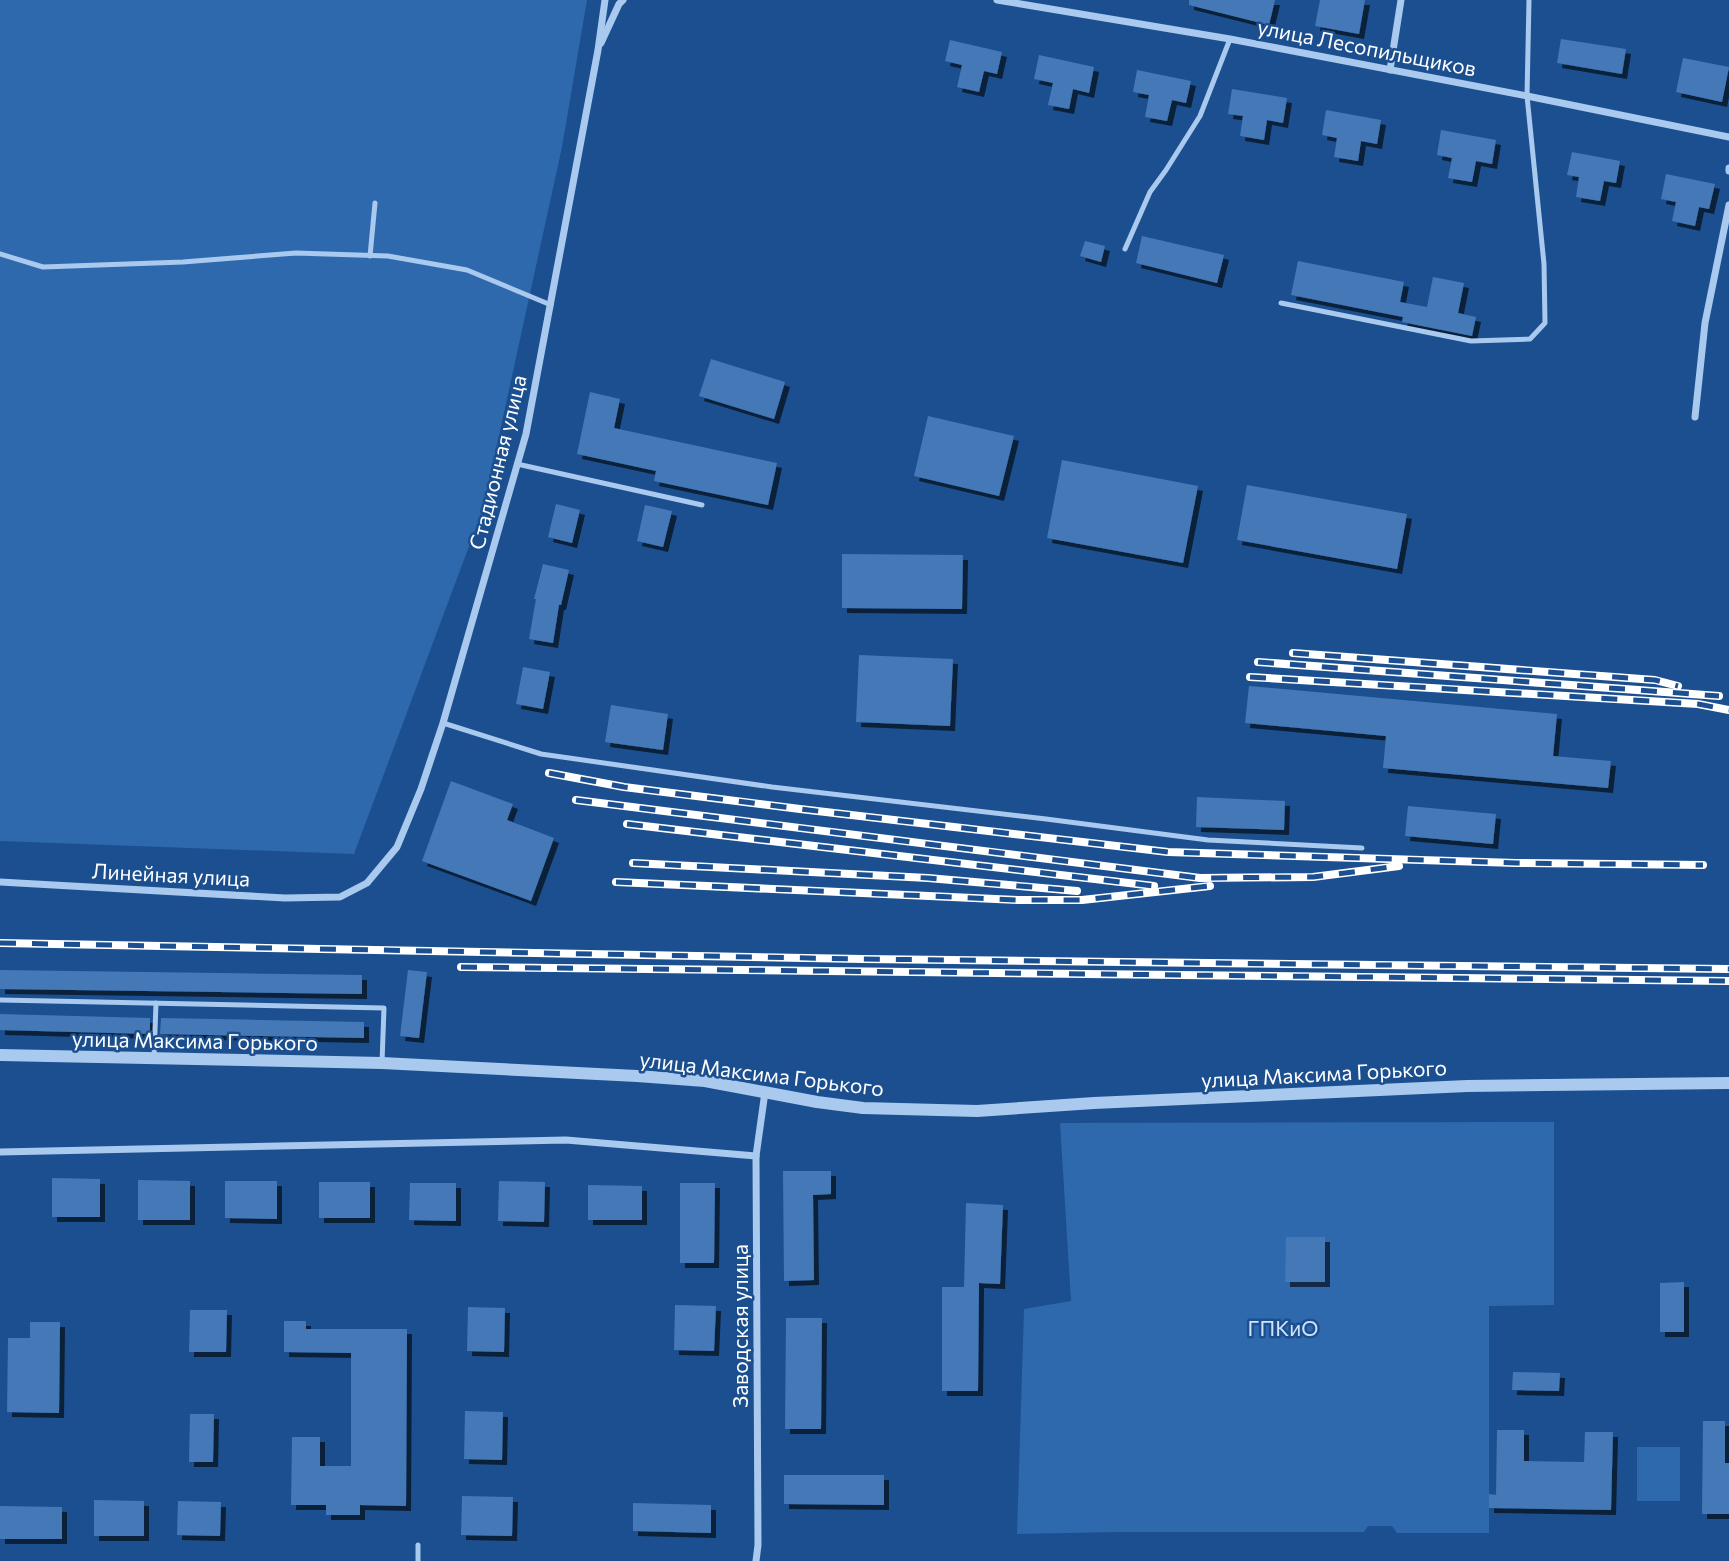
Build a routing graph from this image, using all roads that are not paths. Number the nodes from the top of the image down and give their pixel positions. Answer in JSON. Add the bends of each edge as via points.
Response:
{"nodes":[{"id":1,"x":605,"y":0,"type":"edge"},
{"id":2,"x":623,"y":0,"type":"edge"},
{"id":3,"x":997,"y":0,"type":"edge"},
{"id":4,"x":1401,"y":0,"type":"edge"},
{"id":5,"x":1529,"y":0,"type":"edge"},
{"id":6,"x":1230,"y":39,"type":"junction"},
{"id":7,"x":598,"y":50,"type":"junction"},
{"id":8,"x":1390,"y":69,"type":"junction"},
{"id":9,"x":1527,"y":96,"type":"junction"},
{"id":10,"x":1729,"y":137,"type":"edge"},
{"id":11,"x":374,"y":203,"type":"dead end"},
{"id":12,"x":1729,"y":205,"type":"edge"},
{"id":13,"x":1125,"y":249,"type":"dead end"},
{"id":14,"x":0,"y":254,"type":"edge"},
{"id":15,"x":370,"y":256,"type":"junction"},
{"id":16,"x":1281,"y":303,"type":"dead end"},
{"id":17,"x":551,"y":305,"type":"junction"},
{"id":18,"x":1695,"y":417,"type":"dead end"},
{"id":19,"x":517,"y":464,"type":"junction"},
{"id":20,"x":702,"y":505,"type":"dead end"},
{"id":21,"x":443,"y":723,"type":"junction"},
{"id":22,"x":1363,"y":848,"type":"dead end"},
{"id":23,"x":0,"y":882,"type":"edge"},
{"id":24,"x":340,"y":897,"type":"joint"},
{"id":25,"x":0,"y":1000,"type":"edge"},
{"id":26,"x":156,"y":1003,"type":"junction"},
{"id":27,"x":0,"y":1055,"type":"edge"},
{"id":28,"x":154,"y":1058,"type":"junction"},
{"id":29,"x":382,"y":1063,"type":"junction"},
{"id":30,"x":1729,"y":1083,"type":"edge"},
{"id":31,"x":765,"y":1092,"type":"junction"},
{"id":32,"x":0,"y":1152,"type":"edge"},
{"id":33,"x":756,"y":1156,"type":"junction"},
{"id":34,"x":418,"y":1545,"type":"dead end"},
{"id":35,"x":418,"y":1561,"type":"edge"},
{"id":36,"x":756,"y":1561,"type":"edge"}],
"edges":[{"from":1,"to":7,"type":"street","name":"Стадионная улица"},
{"from":2,"to":7,"type":"street"},
{"from":3,"to":6,"type":"street","name":"улица Лесопильщиков"},
{"from":4,"to":8,"type":"street"},
{"from":5,"to":9,"type":"lane"},
{"from":6,"to":8,"type":"street","name":"улица Лесопильщиков"},
{"from":6,"to":13,"type":"lane","via":[[1200,116],[1150,192]]},
{"from":7,"to":17,"type":"street","name":"Стадионная улица"},
{"from":8,"to":9,"type":"street","name":"улица Лесопильщиков"},
{"from":9,"to":10,"type":"street","name":"улица Лесопильщиков"},
{"from":9,"to":16,"type":"lane","via":[[1545,323],[1530,340],[1471,341]]},
{"from":11,"to":15,"type":"lane"},
{"from":12,"to":18,"type":"street","via":[[1705,323]]},
{"from":14,"to":15,"type":"lane","via":[[43,267],[296,253]]},
{"from":15,"to":17,"type":"lane","via":[[467,270]]},
{"from":17,"to":19,"type":"street","name":"Стадионная улица"},
{"from":19,"to":20,"type":"lane"},
{"from":19,"to":21,"type":"street","name":"Стадионная улица"},
{"from":21,"to":22,"type":"lane","via":[[541,754],[772,787],[1208,840]]},
{"from":21,"to":24,"type":"street","name":"Стадионная улица","via":[[397,846],[367,883]]},
{"from":23,"to":24,"type":"street","name":"Линейная улица"},
{"from":25,"to":26,"type":"lane"},
{"from":26,"to":28,"type":"lane"},
{"from":26,"to":29,"type":"lane","via":[[384,1008]]},
{"from":27,"to":28,"type":"street","name":"улица Максима Горького"},
{"from":28,"to":29,"type":"street","name":"улица Максима Горького"},
{"from":29,"to":31,"type":"street","name":"улица Максима Горького","via":[[705,1081]]},
{"from":30,"to":31,"type":"street","name":"улица Максима Горького","via":[[1467,1086],[977,1111],[863,1108]]},
{"from":31,"to":33,"type":"street","name":"Заводская улица"},
{"from":32,"to":33,"type":"street","via":[[566,1140]]},
{"from":33,"to":36,"type":"street","name":"Заводская улица"},
{"from":34,"to":35,"type":"lane"}]}
